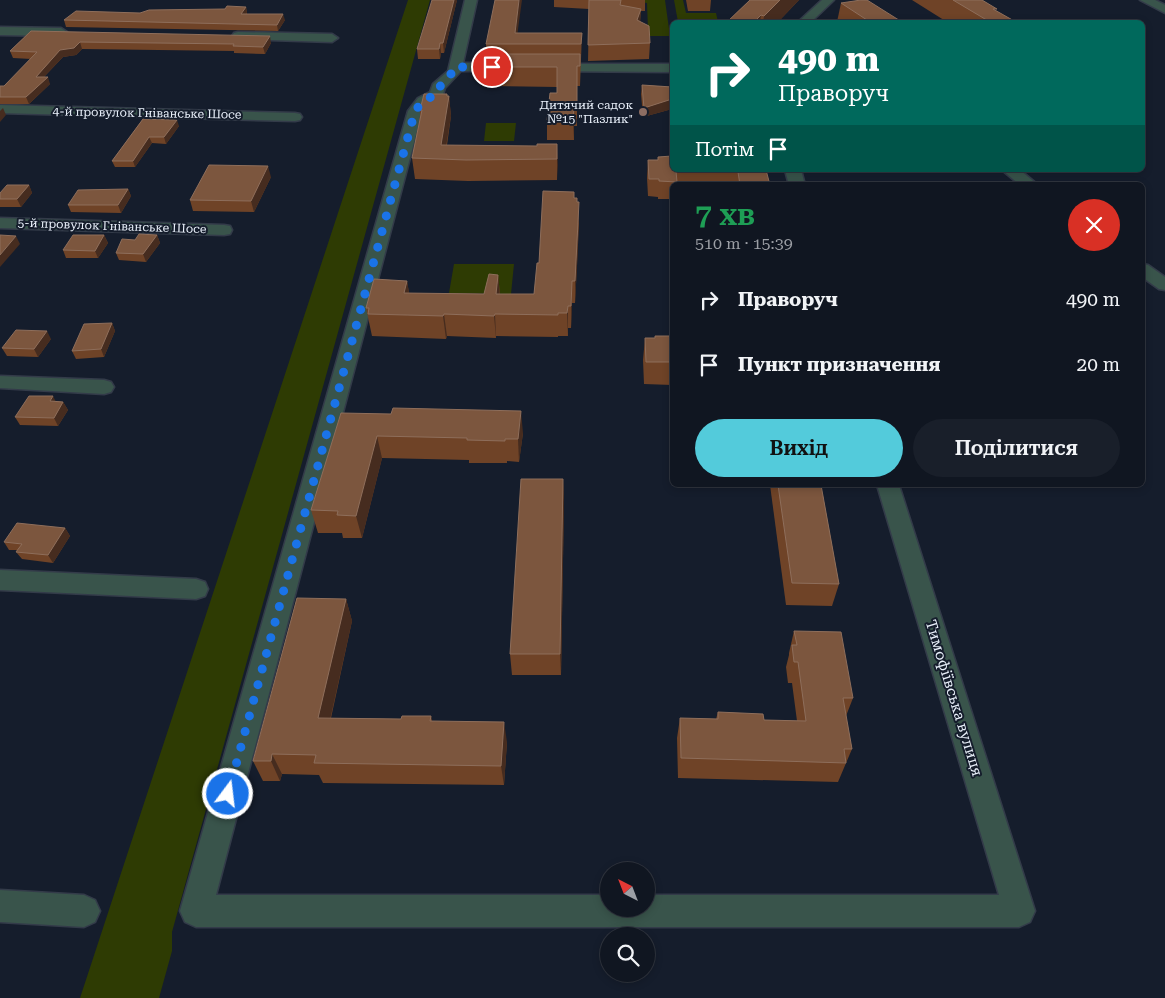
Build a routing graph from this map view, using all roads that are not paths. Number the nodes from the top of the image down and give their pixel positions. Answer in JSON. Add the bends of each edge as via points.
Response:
{"nodes":[{"id":1,"x":471,"y":0,"type":"edge"},
{"id":2,"x":828,"y":0,"type":"edge"},
{"id":3,"x":1146,"y":0,"type":"edge"},
{"id":4,"x":1165,"y":9,"type":"edge"},
{"id":5,"x":815,"y":18,"type":"edge"},
{"id":6,"x":0,"y":31,"type":"edge"},
{"id":7,"x":74,"y":32,"type":"edge"},
{"id":8,"x":223,"y":35,"type":"edge"},
{"id":9,"x":332,"y":38,"type":"dead end"},
{"id":10,"x":454,"y":67,"type":"junction"},
{"id":11,"x":670,"y":68,"type":"edge"},
{"id":12,"x":0,"y":109,"type":"edge"},
{"id":13,"x":295,"y":117,"type":"dead end"},
{"id":14,"x":1013,"y":172,"type":"edge"},
{"id":15,"x":1026,"y":182,"type":"edge"},
{"id":16,"x":0,"y":223,"type":"edge"},
{"id":17,"x":224,"y":230,"type":"dead end"},
{"id":18,"x":1145,"y":270,"type":"edge"},
{"id":19,"x":1165,"y":285,"type":"edge"},
{"id":20,"x":0,"y":382,"type":"edge"},
{"id":21,"x":104,"y":387,"type":"dead end"},
{"id":22,"x":889,"y":487,"type":"edge"},
{"id":23,"x":0,"y":580,"type":"edge"},
{"id":24,"x":196,"y":589,"type":"dead end"},
{"id":25,"x":0,"y":906,"type":"edge"},
{"id":26,"x":84,"y":911,"type":"dead end"}],
"edges":[{"from":1,"to":10,"type":"street"},
{"from":2,"to":5,"type":"street"},
{"from":3,"to":4,"type":"street"},
{"from":6,"to":7,"type":"street"},
{"from":8,"to":9,"type":"street"},
{"from":10,"to":11,"type":"street"},
{"from":10,"to":22,"type":"street","name":"Тимофіївська вулиця","via":[[454,72],[438,87],[437,94],[423,101],[415,111],[196,911],[1019,911]]},
{"from":12,"to":13,"type":"street","name":"4-й провулок Гніванське Шосе"},
{"from":14,"to":15,"type":"street"},
{"from":16,"to":17,"type":"street","name":"5-й провулок Гніванське Шосе"},
{"from":18,"to":19,"type":"street"},
{"from":20,"to":21,"type":"street"},
{"from":23,"to":24,"type":"street"},
{"from":25,"to":26,"type":"street"}]}
